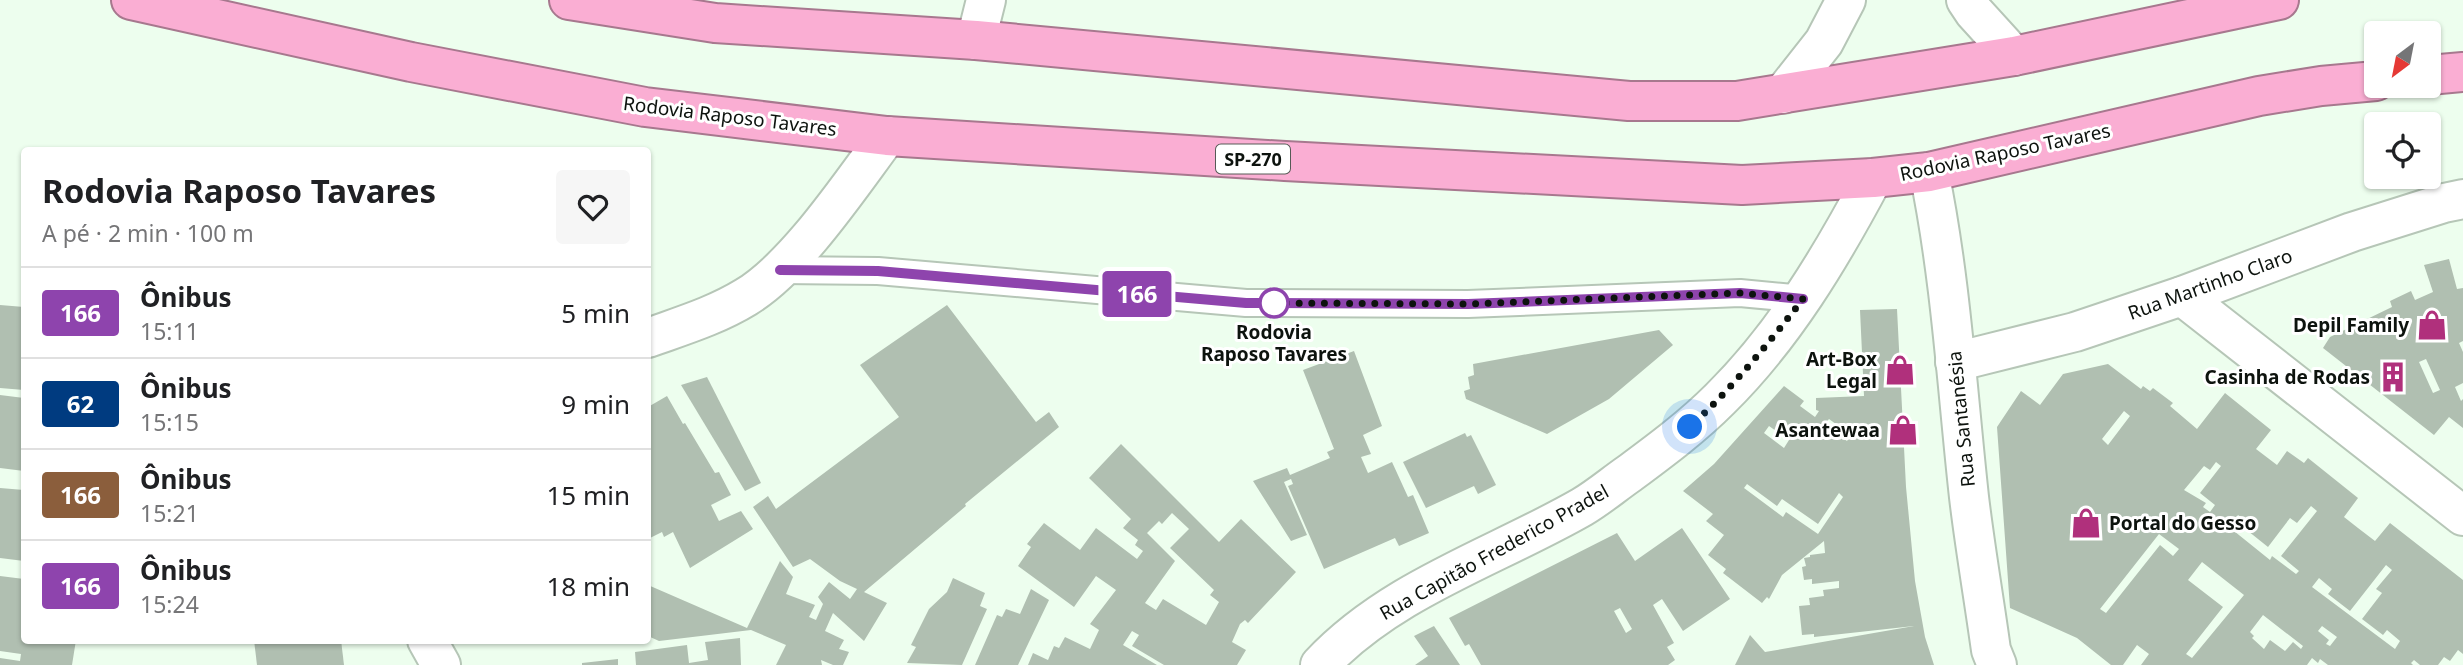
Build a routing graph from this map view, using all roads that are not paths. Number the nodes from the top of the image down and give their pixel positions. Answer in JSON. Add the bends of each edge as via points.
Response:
{"nodes":[{"id":1,"x":131,"y":0,"type":"edge"},
{"id":2,"x":569,"y":0,"type":"edge"},
{"id":3,"x":986,"y":0,"type":"edge"},
{"id":4,"x":1846,"y":0,"type":"edge"},
{"id":5,"x":1966,"y":0,"type":"edge"},
{"id":6,"x":2279,"y":0,"type":"edge"},
{"id":7,"x":975,"y":40,"type":"junction"},
{"id":8,"x":2014,"y":56,"type":"junction"},
{"id":9,"x":2463,"y":72,"type":"edge"},
{"id":10,"x":2441,"y":74,"type":"edge"},
{"id":11,"x":2364,"y":81,"type":"edge"},
{"id":12,"x":1783,"y":94,"type":"junction"},
{"id":13,"x":887,"y":136,"type":"junction"},
{"id":14,"x":1930,"y":172,"type":"junction"},
{"id":15,"x":1873,"y":178,"type":"junction"},
{"id":16,"x":2463,"y":200,"type":"edge"},
{"id":17,"x":780,"y":270,"type":"junction"},
{"id":18,"x":2182,"y":296,"type":"junction"},
{"id":19,"x":1803,"y":299,"type":"junction"},
{"id":20,"x":651,"y":337,"type":"edge"},
{"id":21,"x":1955,"y":362,"type":"junction"},
{"id":22,"x":2463,"y":516,"type":"edge"},
{"id":23,"x":429,"y":644,"type":"edge"},
{"id":24,"x":2001,"y":660,"type":"edge"},
{"id":25,"x":441,"y":665,"type":"edge"},
{"id":26,"x":1320,"y":665,"type":"edge"}],
"edges":[{"from":1,"to":13,"type":"highway","name":"Rodovia Raposo Tavares","number":"SP-270","via":[[372,54],[645,107]]},
{"from":2,"to":7,"type":"highway","via":[[715,23]]},
{"from":3,"to":7,"type":"street"},
{"from":4,"to":12,"type":"street","via":[[1824,42]]},
{"from":5,"to":8,"type":"street"},
{"from":6,"to":8,"type":"highway"},
{"from":7,"to":12,"type":"highway","via":[[1629,100],[1737,101]]},
{"from":8,"to":12,"type":"highway"},
{"from":9,"to":10,"type":"highway"},
{"from":11,"to":14,"type":"highway","name":"Rodovia Raposo Tavares","number":"SP-270","via":[[2259,96]]},
{"from":13,"to":15,"type":"highway","name":"Rodovia Raposo Tavares","number":"SP-270","via":[[1742,185]]},
{"from":13,"to":17,"type":"street"},
{"from":14,"to":15,"type":"highway","name":"Rodovia Raposo Tavares","number":"SP-270"},
{"from":14,"to":21,"type":"street","name":"Rua Santanésia"},
{"from":15,"to":19,"type":"street","name":"Rua Capitão Frederico Pradel"},
{"from":16,"to":18,"type":"street","name":"Rua Martinho Claro","via":[[2352,232]]},
{"from":17,"to":19,"type":"lane","via":[[878,271],[1246,303],[1468,304],[1740,293]]},
{"from":17,"to":20,"type":"street","via":[[749,296],[714,315]]},
{"from":18,"to":21,"type":"street","name":"Rua Martinho Claro","via":[[2075,332]]},
{"from":18,"to":22,"type":"street"},
{"from":19,"to":26,"type":"street","name":"Rua Capitão Frederico Pradel","via":[[1721,398],[1675,441],[1585,506],[1390,609]]},
{"from":21,"to":24,"type":"street","name":"Rua Santanésia","via":[[1969,499]]},
{"from":23,"to":25,"type":"street"}]}
